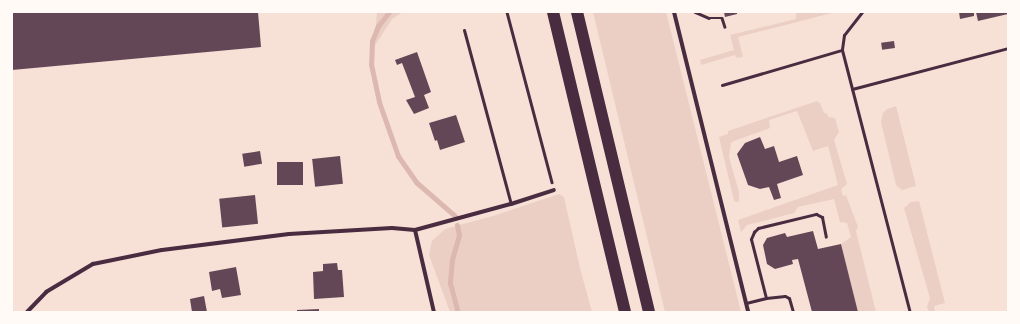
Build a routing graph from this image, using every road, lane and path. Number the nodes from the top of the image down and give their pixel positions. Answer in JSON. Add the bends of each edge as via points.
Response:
{"nodes":[{"id":1,"x":507,"y":12,"type":"edge"},
{"id":2,"x":553,"y":12,"type":"edge"},
{"id":3,"x":577,"y":12,"type":"edge"},
{"id":4,"x":674,"y":12,"type":"edge"},
{"id":5,"x":695,"y":12,"type":"edge"},
{"id":6,"x":862,"y":12,"type":"edge"},
{"id":7,"x":725,"y":27,"type":"dead end"},
{"id":8,"x":464,"y":30,"type":"dead end"},
{"id":9,"x":1008,"y":48,"type":"edge"},
{"id":10,"x":842,"y":50,"type":"junction"},
{"id":11,"x":722,"y":85,"type":"dead end"},
{"id":12,"x":852,"y":89,"type":"junction"},
{"id":13,"x":554,"y":190,"type":"joint"},
{"id":14,"x":511,"y":204,"type":"junction"},
{"id":15,"x":415,"y":230,"type":"junction"},
{"id":16,"x":826,"y":237,"type":"dead end"},
{"id":17,"x":766,"y":298,"type":"junction"},
{"id":18,"x":746,"y":303,"type":"junction"},
{"id":19,"x":27,"y":312,"type":"edge"},
{"id":20,"x":434,"y":312,"type":"edge"},
{"id":21,"x":625,"y":312,"type":"edge"},
{"id":22,"x":649,"y":312,"type":"edge"},
{"id":23,"x":748,"y":312,"type":"edge"},
{"id":24,"x":792,"y":312,"type":"edge"},
{"id":25,"x":910,"y":312,"type":"edge"}],
"edges":[{"from":1,"to":13,"type":"path"},
{"from":2,"to":21,"type":"highway"},
{"from":3,"to":22,"type":"highway"},
{"from":4,"to":18,"type":"street"},
{"from":5,"to":7,"type":"path","via":[[709,18],[722,18]]},
{"from":6,"to":10,"type":"lane","via":[[844,35]]},
{"from":8,"to":14,"type":"lane"},
{"from":9,"to":12,"type":"lane"},
{"from":10,"to":11,"type":"lane"},
{"from":10,"to":12,"type":"lane"},
{"from":12,"to":25,"type":"lane"},
{"from":13,"to":14,"type":"street"},
{"from":14,"to":15,"type":"street"},
{"from":15,"to":19,"type":"street","via":[[392,228],[289,234],[162,250],[93,264],[46,292]]},
{"from":15,"to":20,"type":"street"},
{"from":16,"to":17,"type":"lane","via":[[822,217],[816,214],[758,228],[754,232],[750,239]]},
{"from":17,"to":18,"type":"lane"},
{"from":17,"to":24,"type":"lane","via":[[789,298]]},
{"from":18,"to":23,"type":"street"}]}
